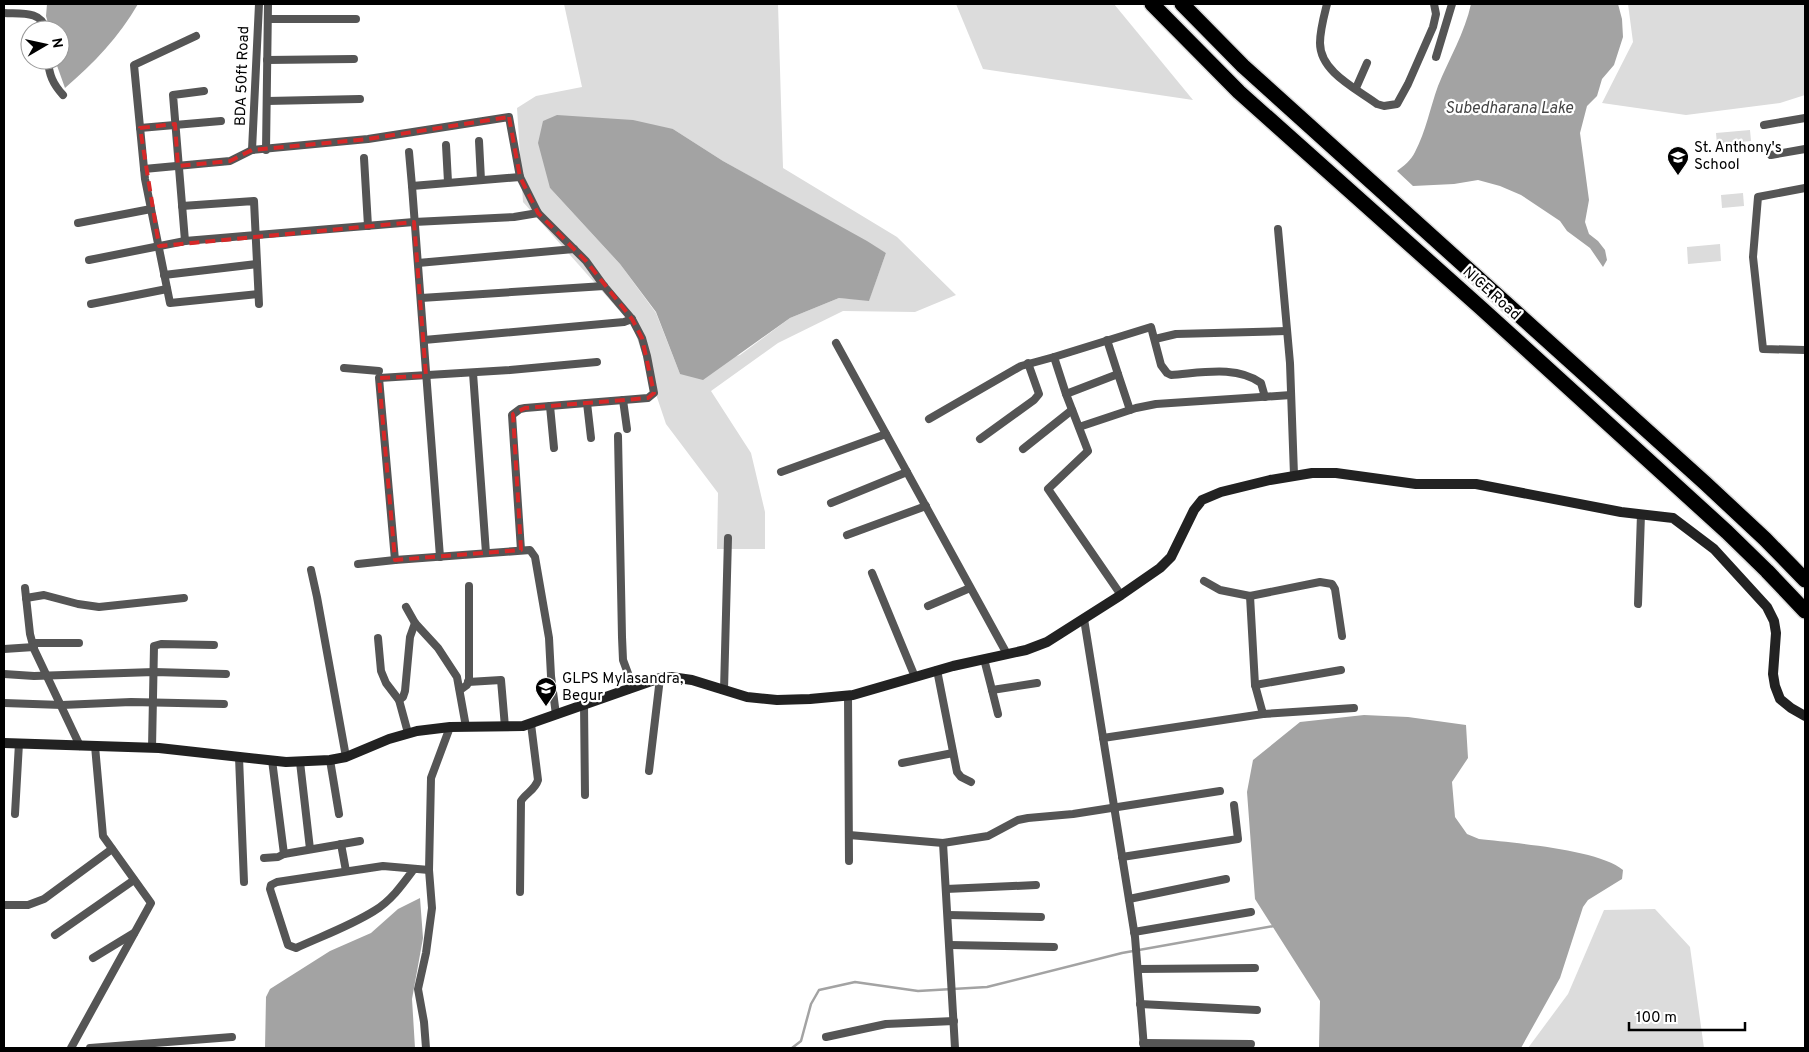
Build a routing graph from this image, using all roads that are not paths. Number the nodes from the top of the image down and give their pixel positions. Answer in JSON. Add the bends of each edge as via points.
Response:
{"nodes":[{"id":1,"x":259,"y":4,"type":"edge"},
{"id":2,"x":268,"y":4,"type":"edge"},
{"id":3,"x":1152,"y":4,"type":"edge"},
{"id":4,"x":1182,"y":4,"type":"edge"},
{"id":5,"x":1327,"y":4,"type":"edge"},
{"id":6,"x":1434,"y":4,"type":"edge"},
{"id":7,"x":1439,"y":4,"type":"edge"},
{"id":8,"x":1452,"y":4,"type":"edge"},
{"id":9,"x":4,"y":13,"type":"edge"},
{"id":10,"x":1436,"y":14,"type":"junction"},
{"id":11,"x":268,"y":19,"type":"junction"},
{"id":12,"x":356,"y":19,"type":"dead end"},
{"id":13,"x":42,"y":20,"type":"edge"},
{"id":14,"x":196,"y":36,"type":"dead end"},
{"id":15,"x":1436,"y":57,"type":"dead end"},
{"id":16,"x":354,"y":59,"type":"dead end"},
{"id":17,"x":267,"y":60,"type":"junction"},
{"id":18,"x":1367,"y":62,"type":"dead end"},
{"id":19,"x":49,"y":70,"type":"edge"},
{"id":20,"x":1356,"y":88,"type":"junction"},
{"id":21,"x":204,"y":91,"type":"dead end"},
{"id":22,"x":63,"y":95,"type":"dead end"},
{"id":23,"x":360,"y":99,"type":"dead end"},
{"id":24,"x":267,"y":101,"type":"junction"},
{"id":25,"x":1805,"y":118,"type":"edge"},
{"id":26,"x":221,"y":121,"type":"dead end"},
{"id":27,"x":175,"y":124,"type":"junction"},
{"id":28,"x":1764,"y":125,"type":"dead end"},
{"id":29,"x":140,"y":128,"type":"junction"},
{"id":30,"x":479,"y":141,"type":"dead end"},
{"id":31,"x":446,"y":145,"type":"dead end"},
{"id":32,"x":1805,"y":149,"type":"edge"},
{"id":33,"x":252,"y":150,"type":"junction"},
{"id":34,"x":266,"y":150,"type":"junction"},
{"id":35,"x":409,"y":152,"type":"dead end"},
{"id":36,"x":1771,"y":155,"type":"dead end"},
{"id":37,"x":364,"y":158,"type":"dead end"},
{"id":38,"x":178,"y":166,"type":"junction"},
{"id":39,"x":144,"y":169,"type":"junction"},
{"id":40,"x":520,"y":177,"type":"junction"},
{"id":41,"x":481,"y":180,"type":"junction"},
{"id":42,"x":448,"y":182,"type":"junction"},
{"id":43,"x":412,"y":186,"type":"junction"},
{"id":44,"x":1805,"y":188,"type":"edge"},
{"id":45,"x":182,"y":206,"type":"junction"},
{"id":46,"x":151,"y":209,"type":"junction"},
{"id":47,"x":538,"y":212,"type":"junction"},
{"id":48,"x":414,"y":222,"type":"junction"},
{"id":49,"x":78,"y":223,"type":"dead end"},
{"id":50,"x":368,"y":226,"type":"junction"},
{"id":51,"x":1278,"y":229,"type":"dead end"},
{"id":52,"x":256,"y":235,"type":"junction"},
{"id":53,"x":185,"y":241,"type":"junction"},
{"id":54,"x":158,"y":246,"type":"junction"},
{"id":55,"x":574,"y":249,"type":"junction"},
{"id":56,"x":89,"y":260,"type":"dead end"},
{"id":57,"x":418,"y":263,"type":"junction"},
{"id":58,"x":257,"y":264,"type":"junction"},
{"id":59,"x":164,"y":275,"type":"junction"},
{"id":60,"x":604,"y":286,"type":"junction"},
{"id":61,"x":167,"y":288,"type":"junction"},
{"id":62,"x":258,"y":294,"type":"junction"},
{"id":63,"x":421,"y":298,"type":"junction"},
{"id":64,"x":91,"y":304,"type":"dead end"},
{"id":65,"x":259,"y":304,"type":"dead end"},
{"id":66,"x":632,"y":319,"type":"junction"},
{"id":67,"x":1286,"y":331,"type":"junction"},
{"id":68,"x":1155,"y":339,"type":"junction"},
{"id":69,"x":424,"y":340,"type":"junction"},
{"id":70,"x":1107,"y":340,"type":"junction"},
{"id":71,"x":836,"y":343,"type":"dead end"},
{"id":72,"x":1805,"y":350,"type":"edge"},
{"id":73,"x":1054,"y":357,"type":"junction"},
{"id":74,"x":597,"y":362,"type":"dead end"},
{"id":75,"x":1028,"y":363,"type":"junction"},
{"id":76,"x":344,"y":368,"type":"dead end"},
{"id":77,"x":379,"y":371,"type":"dead end"},
{"id":78,"x":473,"y":372,"type":"junction"},
{"id":79,"x":1118,"y":374,"type":"junction"},
{"id":80,"x":426,"y":376,"type":"junction"},
{"id":81,"x":1066,"y":394,"type":"junction"},
{"id":82,"x":1291,"y":395,"type":"junction"},
{"id":83,"x":1265,"y":397,"type":"junction"},
{"id":84,"x":623,"y":400,"type":"junction"},
{"id":85,"x":587,"y":403,"type":"junction"},
{"id":86,"x":550,"y":406,"type":"junction"},
{"id":87,"x":1072,"y":410,"type":"junction"},
{"id":88,"x":1130,"y":410,"type":"junction"},
{"id":89,"x":929,"y":419,"type":"dead end"},
{"id":90,"x":1078,"y":427,"type":"junction"},
{"id":91,"x":627,"y":429,"type":"dead end"},
{"id":92,"x":886,"y":434,"type":"junction"},
{"id":93,"x":618,"y":436,"type":"dead end"},
{"id":94,"x":591,"y":438,"type":"dead end"},
{"id":95,"x":980,"y":439,"type":"dead end"},
{"id":96,"x":554,"y":448,"type":"dead end"},
{"id":97,"x":1023,"y":448,"type":"dead end"},
{"id":98,"x":781,"y":472,"type":"dead end"},
{"id":99,"x":907,"y":472,"type":"junction"},
{"id":100,"x":1294,"y":475,"type":"junction"},
{"id":101,"x":831,"y":503,"type":"dead end"},
{"id":102,"x":926,"y":506,"type":"junction"},
{"id":103,"x":1641,"y":514,"type":"junction"},
{"id":104,"x":847,"y":536,"type":"dead end"},
{"id":105,"x":728,"y":538,"type":"dead end"},
{"id":106,"x":521,"y":550,"type":"junction"},
{"id":107,"x":486,"y":553,"type":"junction"},
{"id":108,"x":440,"y":557,"type":"junction"},
{"id":109,"x":395,"y":560,"type":"junction"},
{"id":110,"x":358,"y":564,"type":"dead end"},
{"id":111,"x":310,"y":570,"type":"dead end"},
{"id":112,"x":872,"y":573,"type":"dead end"},
{"id":113,"x":1805,"y":580,"type":"edge"},
{"id":114,"x":1204,"y":581,"type":"dead end"},
{"id":115,"x":469,"y":586,"type":"dead end"},
{"id":116,"x":24,"y":588,"type":"dead end"},
{"id":117,"x":970,"y":588,"type":"junction"},
{"id":118,"x":1121,"y":595,"type":"junction"},
{"id":119,"x":1250,"y":596,"type":"junction"},
{"id":120,"x":26,"y":598,"type":"junction"},
{"id":121,"x":184,"y":598,"type":"dead end"},
{"id":122,"x":1638,"y":604,"type":"dead end"},
{"id":123,"x":928,"y":606,"type":"dead end"},
{"id":124,"x":406,"y":607,"type":"dead end"},
{"id":125,"x":1805,"y":611,"type":"edge"},
{"id":126,"x":1084,"y":618,"type":"junction"},
{"id":127,"x":415,"y":623,"type":"junction"},
{"id":128,"x":1342,"y":636,"type":"dead end"},
{"id":129,"x":378,"y":638,"type":"dead end"},
{"id":130,"x":79,"y":643,"type":"dead end"},
{"id":131,"x":33,"y":645,"type":"junction"},
{"id":132,"x":214,"y":645,"type":"dead end"},
{"id":133,"x":4,"y":649,"type":"edge"},
{"id":134,"x":1007,"y":654,"type":"junction"},
{"id":135,"x":984,"y":659,"type":"junction"},
{"id":136,"x":937,"y":670,"type":"junction"},
{"id":137,"x":1341,"y":670,"type":"dead end"},
{"id":138,"x":154,"y":672,"type":"junction"},
{"id":139,"x":4,"y":674,"type":"edge"},
{"id":140,"x":226,"y":674,"type":"dead end"},
{"id":141,"x":45,"y":675,"type":"junction"},
{"id":142,"x":915,"y":677,"type":"junction"},
{"id":143,"x":660,"y":678,"type":"junction"},
{"id":144,"x":468,"y":682,"type":"junction"},
{"id":145,"x":1037,"y":683,"type":"dead end"},
{"id":146,"x":1255,"y":685,"type":"junction"},
{"id":147,"x":633,"y":687,"type":"junction"},
{"id":148,"x":460,"y":690,"type":"junction"},
{"id":149,"x":724,"y":690,"type":"junction"},
{"id":150,"x":992,"y":690,"type":"junction"},
{"id":151,"x":848,"y":695,"type":"junction"},
{"id":152,"x":399,"y":700,"type":"junction"},
{"id":153,"x":4,"y":703,"type":"edge"},
{"id":154,"x":153,"y":704,"type":"junction"},
{"id":155,"x":224,"y":704,"type":"dead end"},
{"id":156,"x":584,"y":704,"type":"junction"},
{"id":157,"x":62,"y":705,"type":"junction"},
{"id":158,"x":1354,"y":708,"type":"dead end"},
{"id":159,"x":998,"y":714,"type":"dead end"},
{"id":160,"x":1263,"y":714,"type":"junction"},
{"id":161,"x":556,"y":715,"type":"junction"},
{"id":162,"x":1805,"y":716,"type":"edge"},
{"id":163,"x":531,"y":724,"type":"junction"},
{"id":164,"x":505,"y":726,"type":"junction"},
{"id":165,"x":450,"y":727,"type":"junction"},
{"id":166,"x":466,"y":727,"type":"junction"},
{"id":167,"x":408,"y":734,"type":"junction"},
{"id":168,"x":1103,"y":738,"type":"junction"},
{"id":169,"x":4,"y":743,"type":"edge"},
{"id":170,"x":19,"y":743,"type":"junction"},
{"id":171,"x":80,"y":746,"type":"junction"},
{"id":172,"x":95,"y":746,"type":"junction"},
{"id":173,"x":152,"y":748,"type":"junction"},
{"id":174,"x":953,"y":753,"type":"junction"},
{"id":175,"x":239,"y":756,"type":"junction"},
{"id":176,"x":346,"y":757,"type":"junction"},
{"id":177,"x":272,"y":760,"type":"junction"},
{"id":178,"x":330,"y":760,"type":"junction"},
{"id":179,"x":300,"y":762,"type":"junction"},
{"id":180,"x":902,"y":763,"type":"dead end"},
{"id":181,"x":649,"y":771,"type":"dead end"},
{"id":182,"x":972,"y":782,"type":"dead end"},
{"id":183,"x":1220,"y":791,"type":"dead end"},
{"id":184,"x":585,"y":795,"type":"dead end"},
{"id":185,"x":1234,"y":805,"type":"dead end"},
{"id":186,"x":1114,"y":807,"type":"junction"},
{"id":187,"x":15,"y":814,"type":"dead end"},
{"id":188,"x":339,"y":814,"type":"dead end"},
{"id":189,"x":849,"y":835,"type":"junction"},
{"id":190,"x":360,"y":840,"type":"dead end"},
{"id":191,"x":943,"y":843,"type":"junction"},
{"id":192,"x":341,"y":844,"type":"junction"},
{"id":193,"x":310,"y":849,"type":"junction"},
{"id":194,"x":112,"y":850,"type":"junction"},
{"id":195,"x":284,"y":854,"type":"junction"},
{"id":196,"x":1122,"y":857,"type":"junction"},
{"id":197,"x":264,"y":858,"type":"dead end"},
{"id":198,"x":849,"y":860,"type":"dead end"},
{"id":199,"x":414,"y":868,"type":"junction"},
{"id":200,"x":428,"y":870,"type":"junction"},
{"id":201,"x":346,"y":872,"type":"junction"},
{"id":202,"x":1226,"y":879,"type":"dead end"},
{"id":203,"x":134,"y":880,"type":"junction"},
{"id":204,"x":244,"y":882,"type":"dead end"},
{"id":205,"x":1036,"y":886,"type":"dead end"},
{"id":206,"x":946,"y":889,"type":"junction"},
{"id":207,"x":520,"y":892,"type":"dead end"},
{"id":208,"x":1129,"y":899,"type":"junction"},
{"id":209,"x":4,"y":905,"type":"edge"},
{"id":210,"x":1251,"y":912,"type":"dead end"},
{"id":211,"x":948,"y":915,"type":"junction"},
{"id":212,"x":1041,"y":917,"type":"dead end"},
{"id":213,"x":1134,"y":932,"type":"junction"},
{"id":214,"x":134,"y":933,"type":"junction"},
{"id":215,"x":55,"y":935,"type":"dead end"},
{"id":216,"x":950,"y":945,"type":"junction"},
{"id":217,"x":1054,"y":947,"type":"dead end"},
{"id":218,"x":93,"y":958,"type":"dead end"},
{"id":219,"x":1255,"y":968,"type":"dead end"},
{"id":220,"x":1138,"y":970,"type":"junction"},
{"id":221,"x":1140,"y":1004,"type":"junction"},
{"id":222,"x":1257,"y":1010,"type":"dead end"},
{"id":223,"x":954,"y":1021,"type":"junction"},
{"id":224,"x":232,"y":1037,"type":"dead end"},
{"id":225,"x":826,"y":1037,"type":"dead end"},
{"id":226,"x":1251,"y":1044,"type":"dead end"},
{"id":227,"x":1144,"y":1046,"type":"edge"},
{"id":228,"x":71,"y":1048,"type":"edge"},
{"id":229,"x":90,"y":1048,"type":"edge"},
{"id":230,"x":426,"y":1048,"type":"edge"},
{"id":231,"x":955,"y":1048,"type":"edge"}],
"edges":[{"from":1,"to":33,"type":"street","name":"BDA 50ft Road"},
{"from":2,"to":11,"type":"street","name":"BDA 50ft Road"},
{"from":3,"to":125,"type":"highway","name":"NICE Road","via":[[1239,92],[1482,308],[1726,532]]},
{"from":4,"to":113,"type":"highway","name":"NICE Road","via":[[1243,66],[1705,483]]},
{"from":5,"to":20,"type":"street","via":[[1320,43],[1322,54],[1331,69]]},
{"from":6,"to":10,"type":"street"},
{"from":7,"to":10,"type":"street"},
{"from":8,"to":15,"type":"street"},
{"from":9,"to":13,"type":"street","via":[[37,16]]},
{"from":10,"to":20,"type":"street","via":[[1398,104],[1377,104]]},
{"from":11,"to":12,"type":"street"},
{"from":11,"to":17,"type":"street","name":"BDA 50ft Road"},
{"from":14,"to":29,"type":"street","via":[[134,65]]},
{"from":16,"to":17,"type":"street"},
{"from":17,"to":24,"type":"street","name":"BDA 50ft Road"},
{"from":18,"to":20,"type":"street"},
{"from":19,"to":22,"type":"street","via":[[55,87]]},
{"from":21,"to":27,"type":"street","via":[[174,95]]},
{"from":23,"to":24,"type":"street"},
{"from":24,"to":34,"type":"street","name":"BDA 50ft Road"},
{"from":25,"to":28,"type":"street"},
{"from":26,"to":27,"type":"street"},
{"from":27,"to":29,"type":"street"},
{"from":27,"to":38,"type":"street"},
{"from":29,"to":39,"type":"street"},
{"from":30,"to":41,"type":"street"},
{"from":31,"to":42,"type":"street"},
{"from":32,"to":36,"type":"street"},
{"from":33,"to":34,"type":"street"},
{"from":33,"to":38,"type":"street","via":[[230,161]]},
{"from":34,"to":40,"type":"street","via":[[368,139],[509,117]]},
{"from":35,"to":43,"type":"street"},
{"from":37,"to":50,"type":"street"},
{"from":38,"to":39,"type":"street"},
{"from":38,"to":45,"type":"street"},
{"from":39,"to":46,"type":"street"},
{"from":40,"to":41,"type":"street"},
{"from":40,"to":47,"type":"street"},
{"from":41,"to":42,"type":"street"},
{"from":42,"to":43,"type":"street"},
{"from":43,"to":48,"type":"street"},
{"from":44,"to":72,"type":"street","via":[[1758,197],[1753,257],[1763,349]]},
{"from":45,"to":52,"type":"street","via":[[254,200]]},
{"from":45,"to":53,"type":"street"},
{"from":46,"to":49,"type":"street"},
{"from":46,"to":54,"type":"street"},
{"from":47,"to":48,"type":"street","via":[[514,217]]},
{"from":47,"to":55,"type":"street"},
{"from":48,"to":50,"type":"street"},
{"from":48,"to":57,"type":"street"},
{"from":50,"to":52,"type":"street"},
{"from":51,"to":67,"type":"street"},
{"from":52,"to":53,"type":"street"},
{"from":52,"to":58,"type":"street"},
{"from":53,"to":54,"type":"street"},
{"from":54,"to":56,"type":"street"},
{"from":54,"to":59,"type":"street"},
{"from":55,"to":57,"type":"street"},
{"from":55,"to":60,"type":"street"},
{"from":57,"to":63,"type":"street"},
{"from":58,"to":59,"type":"street"},
{"from":58,"to":62,"type":"street"},
{"from":59,"to":61,"type":"street"},
{"from":60,"to":63,"type":"street"},
{"from":60,"to":66,"type":"street"},
{"from":61,"to":62,"type":"street","via":[[170,303]]},
{"from":61,"to":64,"type":"street"},
{"from":62,"to":65,"type":"street"},
{"from":63,"to":69,"type":"street"},
{"from":66,"to":69,"type":"street"},
{"from":66,"to":84,"type":"street","via":[[642,338],[654,394],[648,398]]},
{"from":67,"to":68,"type":"street","via":[[1176,334]]},
{"from":67,"to":82,"type":"street"},
{"from":68,"to":70,"type":"street","via":[[1151,327]]},
{"from":68,"to":83,"type":"street","via":[[1161,365],[1167,373],[1235,372],[1261,383]]},
{"from":69,"to":80,"type":"street"},
{"from":70,"to":73,"type":"street"},
{"from":70,"to":79,"type":"street"},
{"from":71,"to":92,"type":"street"},
{"from":73,"to":75,"type":"street"},
{"from":73,"to":81,"type":"street"},
{"from":74,"to":78,"type":"street"},
{"from":75,"to":89,"type":"street"},
{"from":75,"to":95,"type":"street","via":[[1039,394]]},
{"from":76,"to":77,"type":"street"},
{"from":78,"to":80,"type":"street"},
{"from":78,"to":107,"type":"street"},
{"from":79,"to":81,"type":"street"},
{"from":79,"to":88,"type":"street"},
{"from":80,"to":108,"type":"street"},
{"from":80,"to":109,"type":"street","via":[[379,378]]},
{"from":81,"to":87,"type":"street"},
{"from":82,"to":83,"type":"street"},
{"from":82,"to":100,"type":"street"},
{"from":83,"to":88,"type":"street","via":[[1156,404]]},
{"from":84,"to":85,"type":"street"},
{"from":84,"to":91,"type":"street"},
{"from":85,"to":86,"type":"street"},
{"from":85,"to":94,"type":"street"},
{"from":86,"to":96,"type":"street"},
{"from":86,"to":106,"type":"street","via":[[520,409],[512,415]]},
{"from":87,"to":90,"type":"street"},
{"from":87,"to":97,"type":"street"},
{"from":88,"to":90,"type":"street"},
{"from":90,"to":118,"type":"street","via":[[1088,451],[1048,489]]},
{"from":92,"to":98,"type":"street"},
{"from":92,"to":99,"type":"street"},
{"from":93,"to":147,"type":"street","via":[[623,660]]},
{"from":99,"to":101,"type":"street"},
{"from":99,"to":102,"type":"street"},
{"from":100,"to":103,"type":"street","via":[[1336,473],[1416,484],[1476,484]]},
{"from":100,"to":118,"type":"street","via":[[1229,490],[1202,500],[1171,557]]},
{"from":102,"to":104,"type":"street"},
{"from":102,"to":117,"type":"street"},
{"from":103,"to":122,"type":"street"},
{"from":103,"to":162,"type":"street","via":[[1674,518],[1714,549],[1767,607],[1776,633],[1775,686],[1780,699]]},
{"from":105,"to":149,"type":"street"},
{"from":106,"to":107,"type":"street"},
{"from":106,"to":161,"type":"street","via":[[530,550],[535,557],[549,638]]},
{"from":107,"to":108,"type":"street"},
{"from":108,"to":109,"type":"street"},
{"from":109,"to":110,"type":"street"},
{"from":111,"to":176,"type":"street","via":[[318,597]]},
{"from":112,"to":142,"type":"street"},
{"from":114,"to":119,"type":"street","via":[[1220,590]]},
{"from":115,"to":144,"type":"street"},
{"from":116,"to":120,"type":"street"},
{"from":117,"to":123,"type":"street"},
{"from":117,"to":134,"type":"street"},
{"from":118,"to":126,"type":"street"},
{"from":119,"to":128,"type":"street","via":[[1320,582],[1332,584]]},
{"from":119,"to":146,"type":"street"},
{"from":120,"to":121,"type":"street","via":[[44,595],[99,607]]},
{"from":120,"to":131,"type":"street"},
{"from":124,"to":127,"type":"street"},
{"from":126,"to":134,"type":"street","via":[[1047,642]]},
{"from":126,"to":168,"type":"street"},
{"from":127,"to":148,"type":"street","via":[[450,664]]},
{"from":127,"to":152,"type":"street","via":[[410,637],[405,691]]},
{"from":129,"to":152,"type":"street","via":[[381,671]]},
{"from":130,"to":131,"type":"street"},
{"from":131,"to":133,"type":"street"},
{"from":131,"to":141,"type":"street"},
{"from":132,"to":138,"type":"street","via":[[157,644],[153,648]]},
{"from":134,"to":135,"type":"street"},
{"from":135,"to":136,"type":"street"},
{"from":135,"to":150,"type":"street"},
{"from":136,"to":142,"type":"street"},
{"from":136,"to":174,"type":"street"},
{"from":137,"to":146,"type":"street"},
{"from":138,"to":140,"type":"street"},
{"from":138,"to":141,"type":"street"},
{"from":138,"to":154,"type":"street"},
{"from":139,"to":141,"type":"street"},
{"from":141,"to":157,"type":"street"},
{"from":142,"to":151,"type":"street"},
{"from":143,"to":147,"type":"street"},
{"from":143,"to":149,"type":"street","via":[[692,680]]},
{"from":143,"to":181,"type":"street"},
{"from":144,"to":148,"type":"street"},
{"from":144,"to":164,"type":"street","via":[[501,680]]},
{"from":145,"to":150,"type":"street"},
{"from":146,"to":160,"type":"street"},
{"from":147,"to":156,"type":"street"},
{"from":148,"to":166,"type":"street"},
{"from":149,"to":151,"type":"street","via":[[747,697],[777,700]]},
{"from":150,"to":159,"type":"street"},
{"from":151,"to":189,"type":"street"},
{"from":152,"to":167,"type":"street"},
{"from":153,"to":157,"type":"street"},
{"from":154,"to":155,"type":"street"},
{"from":154,"to":157,"type":"street"},
{"from":154,"to":173,"type":"street"},
{"from":156,"to":161,"type":"street"},
{"from":156,"to":184,"type":"street"},
{"from":157,"to":171,"type":"street"},
{"from":158,"to":160,"type":"street"},
{"from":160,"to":168,"type":"street"},
{"from":161,"to":163,"type":"street"},
{"from":163,"to":164,"type":"street"},
{"from":163,"to":207,"type":"street","via":[[538,780],[536,787],[521,801]]},
{"from":164,"to":166,"type":"street"},
{"from":165,"to":166,"type":"street"},
{"from":165,"to":167,"type":"street"},
{"from":165,"to":200,"type":"street","via":[[431,778]]},
{"from":167,"to":176,"type":"street"},
{"from":168,"to":186,"type":"street"},
{"from":169,"to":170,"type":"street"},
{"from":170,"to":171,"type":"street"},
{"from":170,"to":187,"type":"street"},
{"from":171,"to":172,"type":"street"},
{"from":172,"to":173,"type":"street"},
{"from":172,"to":194,"type":"street","via":[[103,836]]},
{"from":173,"to":175,"type":"street"},
{"from":174,"to":180,"type":"street"},
{"from":174,"to":182,"type":"street","via":[[957,772]]},
{"from":175,"to":177,"type":"street"},
{"from":175,"to":204,"type":"street"},
{"from":176,"to":178,"type":"street"},
{"from":177,"to":179,"type":"street"},
{"from":177,"to":195,"type":"street"},
{"from":178,"to":179,"type":"street"},
{"from":178,"to":188,"type":"street"},
{"from":179,"to":193,"type":"street"},
{"from":183,"to":186,"type":"street"},
{"from":185,"to":196,"type":"street","via":[[1238,839]]},
{"from":186,"to":191,"type":"street","via":[[1018,820],[988,836]]},
{"from":186,"to":196,"type":"street"},
{"from":189,"to":191,"type":"street"},
{"from":189,"to":198,"type":"street"},
{"from":190,"to":192,"type":"street"},
{"from":191,"to":206,"type":"street"},
{"from":192,"to":193,"type":"street"},
{"from":192,"to":201,"type":"street"},
{"from":193,"to":195,"type":"street"},
{"from":194,"to":203,"type":"street"},
{"from":194,"to":209,"type":"street","via":[[44,899],[28,905]]},
{"from":195,"to":197,"type":"street"},
{"from":196,"to":208,"type":"street"},
{"from":199,"to":200,"type":"street"},
{"from":199,"to":201,"type":"street","via":[[383,866]]},
{"from":199,"to":201,"type":"street","via":[[393,896],[375,911],[296,948],[288,945],[271,895],[271,885]]},
{"from":200,"to":230,"type":"street","via":[[432,908],[418,989]]},
{"from":202,"to":208,"type":"street"},
{"from":203,"to":214,"type":"street","via":[[150,904]]},
{"from":203,"to":215,"type":"street"},
{"from":205,"to":206,"type":"street"},
{"from":206,"to":211,"type":"street"},
{"from":208,"to":213,"type":"street"},
{"from":210,"to":213,"type":"street"},
{"from":211,"to":212,"type":"street"},
{"from":211,"to":216,"type":"street"},
{"from":213,"to":220,"type":"street"},
{"from":214,"to":218,"type":"street"},
{"from":214,"to":228,"type":"street"},
{"from":216,"to":217,"type":"street"},
{"from":216,"to":223,"type":"street"},
{"from":219,"to":220,"type":"street"},
{"from":220,"to":221,"type":"street"},
{"from":221,"to":222,"type":"street"},
{"from":221,"to":227,"type":"street"},
{"from":223,"to":225,"type":"street","via":[[886,1024]]},
{"from":223,"to":231,"type":"street"},
{"from":224,"to":229,"type":"street"},
{"from":226,"to":227,"type":"street"}]}
